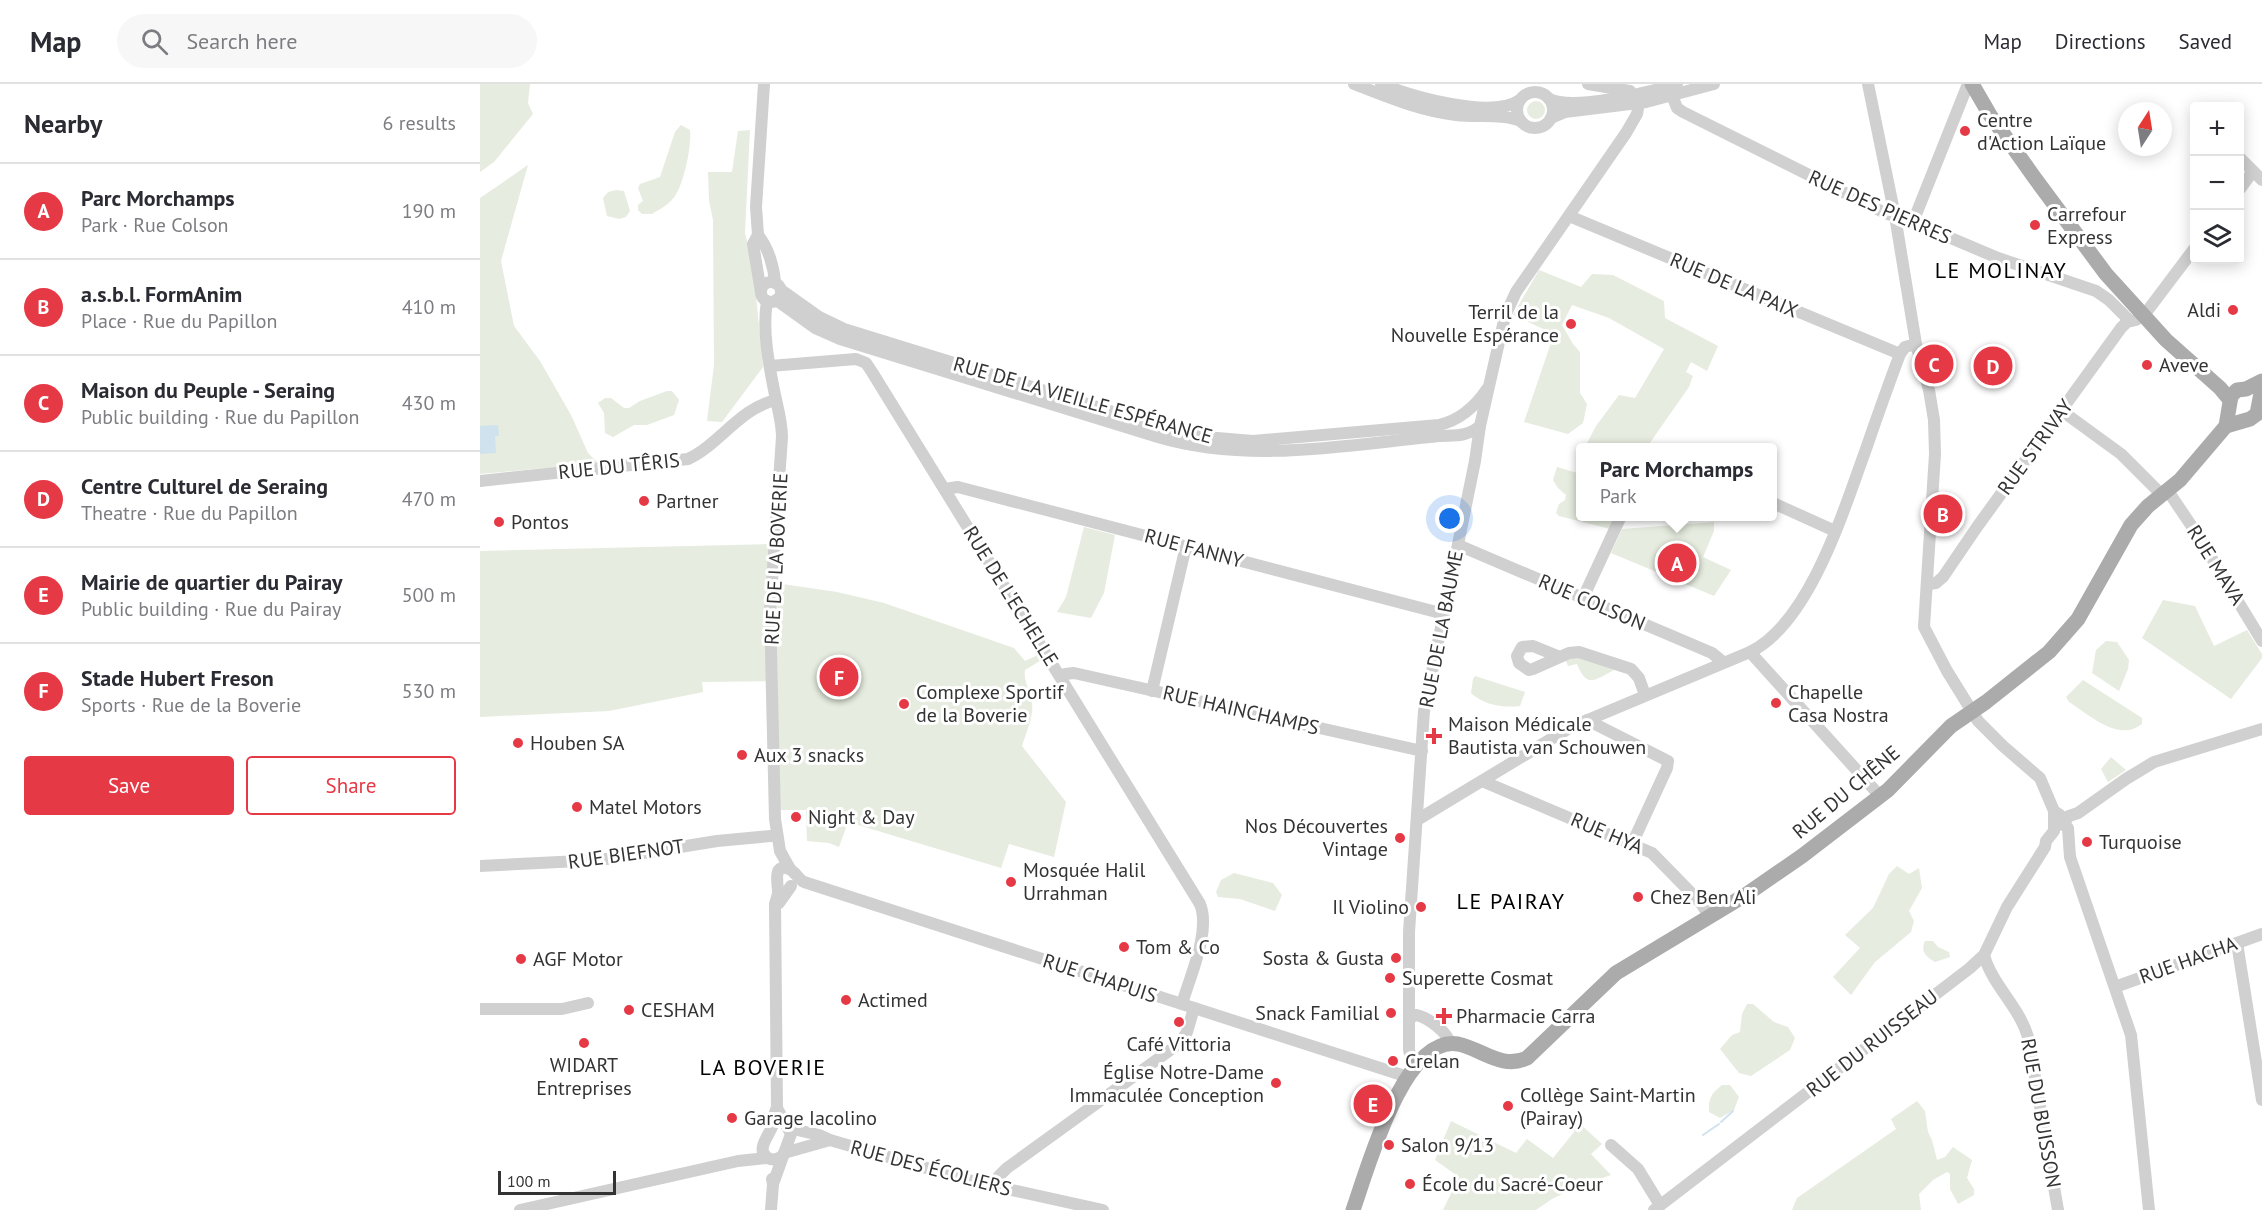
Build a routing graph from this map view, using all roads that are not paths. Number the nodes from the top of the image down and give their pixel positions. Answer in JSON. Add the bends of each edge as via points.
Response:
{"nodes":[{"id":1,"x":764,"y":84,"type":"edge"},
{"id":2,"x":1354,"y":84,"type":"edge"},
{"id":3,"x":1381,"y":84,"type":"edge"},
{"id":4,"x":1588,"y":84,"type":"edge"},
{"id":5,"x":1714,"y":84,"type":"edge"},
{"id":6,"x":1868,"y":84,"type":"edge"},
{"id":7,"x":1970,"y":84,"type":"edge"},
{"id":8,"x":1982,"y":84,"type":"edge"},
{"id":9,"x":1674,"y":89,"type":"edge"},
{"id":10,"x":1645,"y":94,"type":"edge"},
{"id":11,"x":1549,"y":99,"type":"junction"},
{"id":12,"x":1520,"y":100,"type":"junction"},
{"id":13,"x":1551,"y":118,"type":"junction"},
{"id":14,"x":1521,"y":121,"type":"junction"},
{"id":15,"x":2244,"y":162,"type":"edge"},
{"id":16,"x":2253,"y":171,"type":"junction"},
{"id":17,"x":2262,"y":180,"type":"edge"},
{"id":18,"x":2244,"y":183,"type":"edge"},
{"id":19,"x":1569,"y":216,"type":"junction"},
{"id":20,"x":1895,"y":216,"type":"junction"},
{"id":21,"x":1913,"y":222,"type":"junction"},
{"id":22,"x":2190,"y":255,"type":"edge"},
{"id":23,"x":772,"y":293,"type":"junction"},
{"id":24,"x":2148,"y":315,"type":"junction"},
{"id":25,"x":2130,"y":321,"type":"junction"},
{"id":26,"x":856,"y":333,"type":"junction"},
{"id":27,"x":840,"y":339,"type":"junction"},
{"id":28,"x":1916,"y":344,"type":"junction"},
{"id":29,"x":869,"y":348,"type":"junction"},
{"id":30,"x":1900,"y":354,"type":"junction"},
{"id":31,"x":770,"y":366,"type":"junction"},
{"id":32,"x":1490,"y":383,"type":"junction"},
{"id":33,"x":776,"y":400,"type":"junction"},
{"id":34,"x":2252,"y":400,"type":"edge"},
{"id":35,"x":2062,"y":411,"type":"junction"},
{"id":36,"x":1480,"y":426,"type":"junction"},
{"id":37,"x":1454,"y":437,"type":"junction"},
{"id":38,"x":1475,"y":461,"type":"junction"},
{"id":39,"x":480,"y":481,"type":"edge"},
{"id":40,"x":945,"y":489,"type":"junction"},
{"id":41,"x":2165,"y":493,"type":"junction"},
{"id":42,"x":1777,"y":505,"type":"edge"},
{"id":43,"x":1619,"y":521,"type":"edge"},
{"id":44,"x":1835,"y":531,"type":"junction"},
{"id":45,"x":1458,"y":545,"type":"junction"},
{"id":46,"x":1186,"y":546,"type":"junction"},
{"id":47,"x":1929,"y":584,"type":"junction"},
{"id":48,"x":1583,"y":598,"type":"junction"},
{"id":49,"x":1444,"y":614,"type":"junction"},
{"id":50,"x":2262,"y":641,"type":"edge"},
{"id":51,"x":1750,"y":652,"type":"junction"},
{"id":52,"x":1560,"y":657,"type":"dead end"},
{"id":53,"x":1724,"y":662,"type":"junction"},
{"id":54,"x":1060,"y":676,"type":"junction"},
{"id":55,"x":1152,"y":691,"type":"junction"},
{"id":56,"x":1645,"y":695,"type":"junction"},
{"id":57,"x":1972,"y":711,"type":"junction"},
{"id":58,"x":1587,"y":720,"type":"junction"},
{"id":59,"x":2262,"y":729,"type":"edge"},
{"id":60,"x":1422,"y":751,"type":"junction"},
{"id":61,"x":1482,"y":781,"type":"junction"},
{"id":62,"x":1880,"y":796,"type":"junction"},
{"id":63,"x":776,"y":819,"type":"junction"},
{"id":64,"x":1417,"y":820,"type":"junction"},
{"id":65,"x":2061,"y":830,"type":"junction"},
{"id":66,"x":771,"y":836,"type":"junction"},
{"id":67,"x":1632,"y":844,"type":"junction"},
{"id":68,"x":780,"y":851,"type":"junction"},
{"id":69,"x":480,"y":866,"type":"edge"},
{"id":70,"x":792,"y":877,"type":"junction"},
{"id":71,"x":777,"y":878,"type":"junction"},
{"id":72,"x":776,"y":913,"type":"junction"},
{"id":73,"x":1710,"y":917,"type":"junction"},
{"id":74,"x":2262,"y":934,"type":"edge"},
{"id":75,"x":2237,"y":943,"type":"junction"},
{"id":76,"x":1984,"y":955,"type":"junction"},
{"id":77,"x":2115,"y":987,"type":"junction"},
{"id":78,"x":588,"y":1003,"type":"dead end"},
{"id":79,"x":1182,"y":1004,"type":"junction"},
{"id":80,"x":1194,"y":1008,"type":"junction"},
{"id":81,"x":480,"y":1009,"type":"edge"},
{"id":82,"x":1410,"y":1018,"type":"junction"},
{"id":83,"x":1450,"y":1044,"type":"junction"},
{"id":84,"x":1413,"y":1071,"type":"junction"},
{"id":85,"x":2262,"y":1100,"type":"edge"},
{"id":86,"x":777,"y":1108,"type":"junction"},
{"id":87,"x":788,"y":1127,"type":"junction"},
{"id":88,"x":769,"y":1133,"type":"junction"},
{"id":89,"x":830,"y":1140,"type":"junction"},
{"id":90,"x":1611,"y":1145,"type":"dead end"},
{"id":91,"x":783,"y":1154,"type":"junction"},
{"id":92,"x":768,"y":1159,"type":"junction"},
{"id":93,"x":738,"y":1161,"type":"junction"},
{"id":94,"x":773,"y":1184,"type":"junction"},
{"id":95,"x":996,"y":1187,"type":"junction"},
{"id":96,"x":1064,"y":1206,"type":"edge"},
{"id":97,"x":1657,"y":1208,"type":"edge"},
{"id":98,"x":520,"y":1210,"type":"edge"},
{"id":99,"x":771,"y":1210,"type":"edge"},
{"id":100,"x":1103,"y":1210,"type":"edge"},
{"id":101,"x":1353,"y":1210,"type":"edge"},
{"id":102,"x":2058,"y":1210,"type":"edge"},
{"id":103,"x":2149,"y":1210,"type":"edge"}],
"edges":[{"from":1,"to":23,"type":"street","via":[[756,207],[758,235],[753,244]]},
{"from":2,"to":14,"type":"street","via":[[1428,110]]},
{"from":3,"to":12,"type":"street","via":[[1415,97],[1459,105],[1505,106]]},
{"from":4,"to":10,"type":"street"},
{"from":5,"to":9,"type":"street"},
{"from":6,"to":20,"type":"street"},
{"from":7,"to":21,"type":"street"},
{"from":7,"to":24,"type":"main road","via":[[2075,236],[2106,274]]},
{"from":8,"to":24,"type":"main road","via":[[2079,227]]},
{"from":9,"to":10,"type":"street"},
{"from":9,"to":20,"type":"street","name":"RUE DES PIERRES","via":[[1677,108],[1683,112]]},
{"from":10,"to":11,"type":"street","via":[[1567,103]]},
{"from":10,"to":13,"type":"street"},
{"from":10,"to":19,"type":"street","name":"RUE DE LA BAUME","via":[[1634,121]]},
{"from":11,"to":12,"type":"street","via":[[1532,92]]},
{"from":11,"to":13,"type":"street","via":[[1553,108]]},
{"from":12,"to":14,"type":"street"},
{"from":13,"to":14,"type":"street","via":[[1537,128]]},
{"from":15,"to":16,"type":"street"},
{"from":16,"to":17,"type":"street"},
{"from":16,"to":18,"type":"street"},
{"from":19,"to":30,"type":"street","name":"RUE DE LA PAIX"},
{"from":19,"to":32,"type":"street","name":"RUE DE LA BAUME","via":[[1511,302]]},
{"from":20,"to":21,"type":"street","name":"RUE DES PIERRES"},
{"from":20,"to":28,"type":"street"},
{"from":21,"to":25,"type":"street","name":"RUE DES PIERRES","via":[[1998,258],[2101,294]]},
{"from":22,"to":24,"type":"street"},
{"from":23,"to":26,"type":"street","name":"RUE DE LA VIEILLE ESPÉRANCE"},
{"from":23,"to":27,"type":"street","name":"RUE DE LA VIEILLE ESPÉRANCE","via":[[809,324]]},
{"from":23,"to":31,"type":"street","name":"RUE DE LA BOVERIE","via":[[764,316]]},
{"from":24,"to":25,"type":"street"},
{"from":24,"to":34,"type":"main road"},
{"from":25,"to":35,"type":"street","name":"RUE STRIVAY"},
{"from":26,"to":27,"type":"street"},
{"from":26,"to":29,"type":"street"},
{"from":26,"to":32,"type":"street","name":"RUE DE LA VIEILLE ESPÉRANCE","via":[[1181,432],[1234,441],[1439,425],[1469,410]]},
{"from":27,"to":29,"type":"street","name":"RUE DE LA VIEILLE ESPÉRANCE"},
{"from":28,"to":30,"type":"street","via":[[1905,347]]},
{"from":28,"to":47,"type":"street","via":[[1935,430]]},
{"from":29,"to":37,"type":"street","name":"RUE DE LA VIEILLE ESPÉRANCE","via":[[1207,448],[1264,451]]},
{"from":30,"to":44,"type":"street"},
{"from":31,"to":33,"type":"street","name":"RUE DE LA BOVERIE"},
{"from":31,"to":40,"type":"street","name":"RUE DE L'ECHELLE","via":[[856,359],[868,365]]},
{"from":32,"to":36,"type":"street","name":"RUE DE LA BAUME"},
{"from":33,"to":39,"type":"street","name":"RUE DU TÊRIS","via":[[753,410],[688,459]]},
{"from":33,"to":63,"type":"street","name":"RUE DE LA BOVERIE","via":[[782,437],[770,610]]},
{"from":34,"to":41,"type":"main road","name":"RUE DU CHÊNE"},
{"from":35,"to":41,"type":"street","name":"RUE MAVA"},
{"from":35,"to":47,"type":"street","name":"RUE STRIVAY","via":[[1943,577]]},
{"from":36,"to":37,"type":"street"},
{"from":36,"to":38,"type":"street","name":"RUE DE LA BAUME"},
{"from":37,"to":38,"type":"street","via":[[1471,450]]},
{"from":38,"to":45,"type":"street","name":"RUE DE LA BAUME"},
{"from":40,"to":46,"type":"street","name":"RUE FANNY","via":[[958,487]]},
{"from":40,"to":54,"type":"street","name":"RUE DE L'ECHELLE"},
{"from":41,"to":50,"type":"street","name":"RUE MAVA","via":[[2197,534]]},
{"from":41,"to":57,"type":"main road","name":"RUE DU CHÊNE","via":[[2131,525],[2067,633]]},
{"from":42,"to":44,"type":"street"},
{"from":43,"to":48,"type":"street"},
{"from":44,"to":51,"type":"street","via":[[1791,615],[1772,637]]},
{"from":45,"to":48,"type":"street","name":"RUE COLSON"},
{"from":45,"to":49,"type":"street","name":"RUE DE LA BAUME"},
{"from":46,"to":49,"type":"street","name":"RUE FANNY"},
{"from":46,"to":55,"type":"street"},
{"from":47,"to":57,"type":"street","via":[[1926,632]]},
{"from":48,"to":53,"type":"street","name":"RUE COLSON","via":[[1712,653]]},
{"from":49,"to":60,"type":"street","name":"RUE DE LA BAUME","via":[[1424,711]]},
{"from":51,"to":53,"type":"street"},
{"from":51,"to":62,"type":"street"},
{"from":52,"to":56,"type":"street","via":[[1579,652],[1625,667],[1638,675]]},
{"from":53,"to":56,"type":"street"},
{"from":54,"to":55,"type":"street","name":"RUE HAINCHAMPS","via":[[1074,673]]},
{"from":54,"to":79,"type":"street","name":"RUE DE L'ECHELLE","via":[[1203,911],[1202,933]]},
{"from":55,"to":60,"type":"street","name":"RUE HAINCHAMPS"},
{"from":56,"to":58,"type":"street"},
{"from":57,"to":62,"type":"main road","name":"RUE DU CHÊNE","via":[[1951,726]]},
{"from":57,"to":65,"type":"street","via":[[1991,735],[2040,778]]},
{"from":58,"to":61,"type":"street"},
{"from":58,"to":67,"type":"street","via":[[1668,761]]},
{"from":59,"to":65,"type":"street","via":[[2154,762],[2069,816]]},
{"from":60,"to":64,"type":"street","name":"RUE DE LA BAUME"},
{"from":61,"to":64,"type":"street"},
{"from":61,"to":67,"type":"street","name":"RUE HYA"},
{"from":62,"to":73,"type":"main road","name":"RUE DU CHÊNE"},
{"from":63,"to":66,"type":"street","name":"RUE DE LA BOVERIE"},
{"from":63,"to":68,"type":"street","name":"RUE DE LA BOVERIE"},
{"from":64,"to":82,"type":"street","name":"RUE DE LA BAUME","via":[[1409,932]]},
{"from":65,"to":76,"type":"street","name":"RUE DU RUISSEAU","via":[[2046,841]]},
{"from":65,"to":77,"type":"street"},
{"from":66,"to":68,"type":"street"},
{"from":66,"to":69,"type":"street","name":"RUE BIEFNOT","via":[[600,860]]},
{"from":66,"to":71,"type":"street","name":"RUE DE LA BOVERIE"},
{"from":67,"to":73,"type":"street","name":"RUE HYA","via":[[1652,853]]},
{"from":68,"to":70,"type":"street","name":"RUE DE LA BOVERIE"},
{"from":70,"to":71,"type":"street","via":[[783,868]]},
{"from":70,"to":71,"type":"street","name":"RUE CHAPUIS","via":[[785,888]]},
{"from":70,"to":72,"type":"street","name":"RUE DE LA BOVERIE"},
{"from":70,"to":79,"type":"street","name":"RUE CHAPUIS"},
{"from":71,"to":72,"type":"street","name":"RUE DE LA BOVERIE"},
{"from":72,"to":86,"type":"street","name":"RUE DE LA BOVERIE"},
{"from":73,"to":83,"type":"main road","name":"RUE DU CHÊNE","via":[[1616,972],[1527,1058],[1503,1061]]},
{"from":74,"to":75,"type":"street","name":"RUE HACHA"},
{"from":75,"to":77,"type":"street","name":"RUE HACHA"},
{"from":75,"to":85,"type":"street"},
{"from":76,"to":97,"type":"street","name":"RUE DU RUISSEAU"},
{"from":76,"to":102,"type":"street","name":"RUE DU BUISSON","via":[[2028,1036]]},
{"from":77,"to":103,"type":"street","via":[[2132,1035]]},
{"from":78,"to":81,"type":"street","via":[[562,1009]]},
{"from":79,"to":80,"type":"street","name":"RUE CHAPUIS"},
{"from":80,"to":84,"type":"street","name":"RUE CHAPUIS"},
{"from":80,"to":95,"type":"street","via":[[1180,1044],[1007,1168]]},
{"from":82,"to":83,"type":"street","via":[[1422,1017],[1446,1035]]},
{"from":82,"to":84,"type":"street","name":"RUE DE LA BAUME"},
{"from":83,"to":84,"type":"main road","via":[[1431,1050]]},
{"from":84,"to":101,"type":"main road","via":[[1382,1126]]},
{"from":86,"to":87,"type":"street","name":"RUE DE LA BOVERIE"},
{"from":86,"to":88,"type":"street","name":"RUE DE LA BOVERIE"},
{"from":87,"to":88,"type":"street","via":[[780,1124]]},
{"from":87,"to":89,"type":"street","name":"RUE DES ÉCOLIERS"},
{"from":87,"to":91,"type":"street","name":"RUE DE LA BOVERIE","via":[[790,1139]]},
{"from":88,"to":92,"type":"street","name":"RUE DE LA BOVERIE","via":[[762,1147]]},
{"from":88,"to":93,"type":"street"},
{"from":89,"to":91,"type":"street","name":"RUE DES ÉCOLIERS"},
{"from":89,"to":95,"type":"street","name":"RUE DES ÉCOLIERS"},
{"from":90,"to":97,"type":"street","via":[[1638,1169]]},
{"from":91,"to":92,"type":"street","via":[[776,1160]]},
{"from":91,"to":94,"type":"street","name":"RUE DE LA BOVERIE"},
{"from":92,"to":93,"type":"street"},
{"from":92,"to":94,"type":"street","name":"RUE DE LA BOVERIE"},
{"from":93,"to":98,"type":"street"},
{"from":94,"to":99,"type":"street","name":"RUE DE LA BOVERIE"},
{"from":95,"to":96,"type":"street","name":"RUE DES ÉCOLIERS"},
{"from":96,"to":100,"type":"street","name":"RUE DES ÉCOLIERS"}]}
